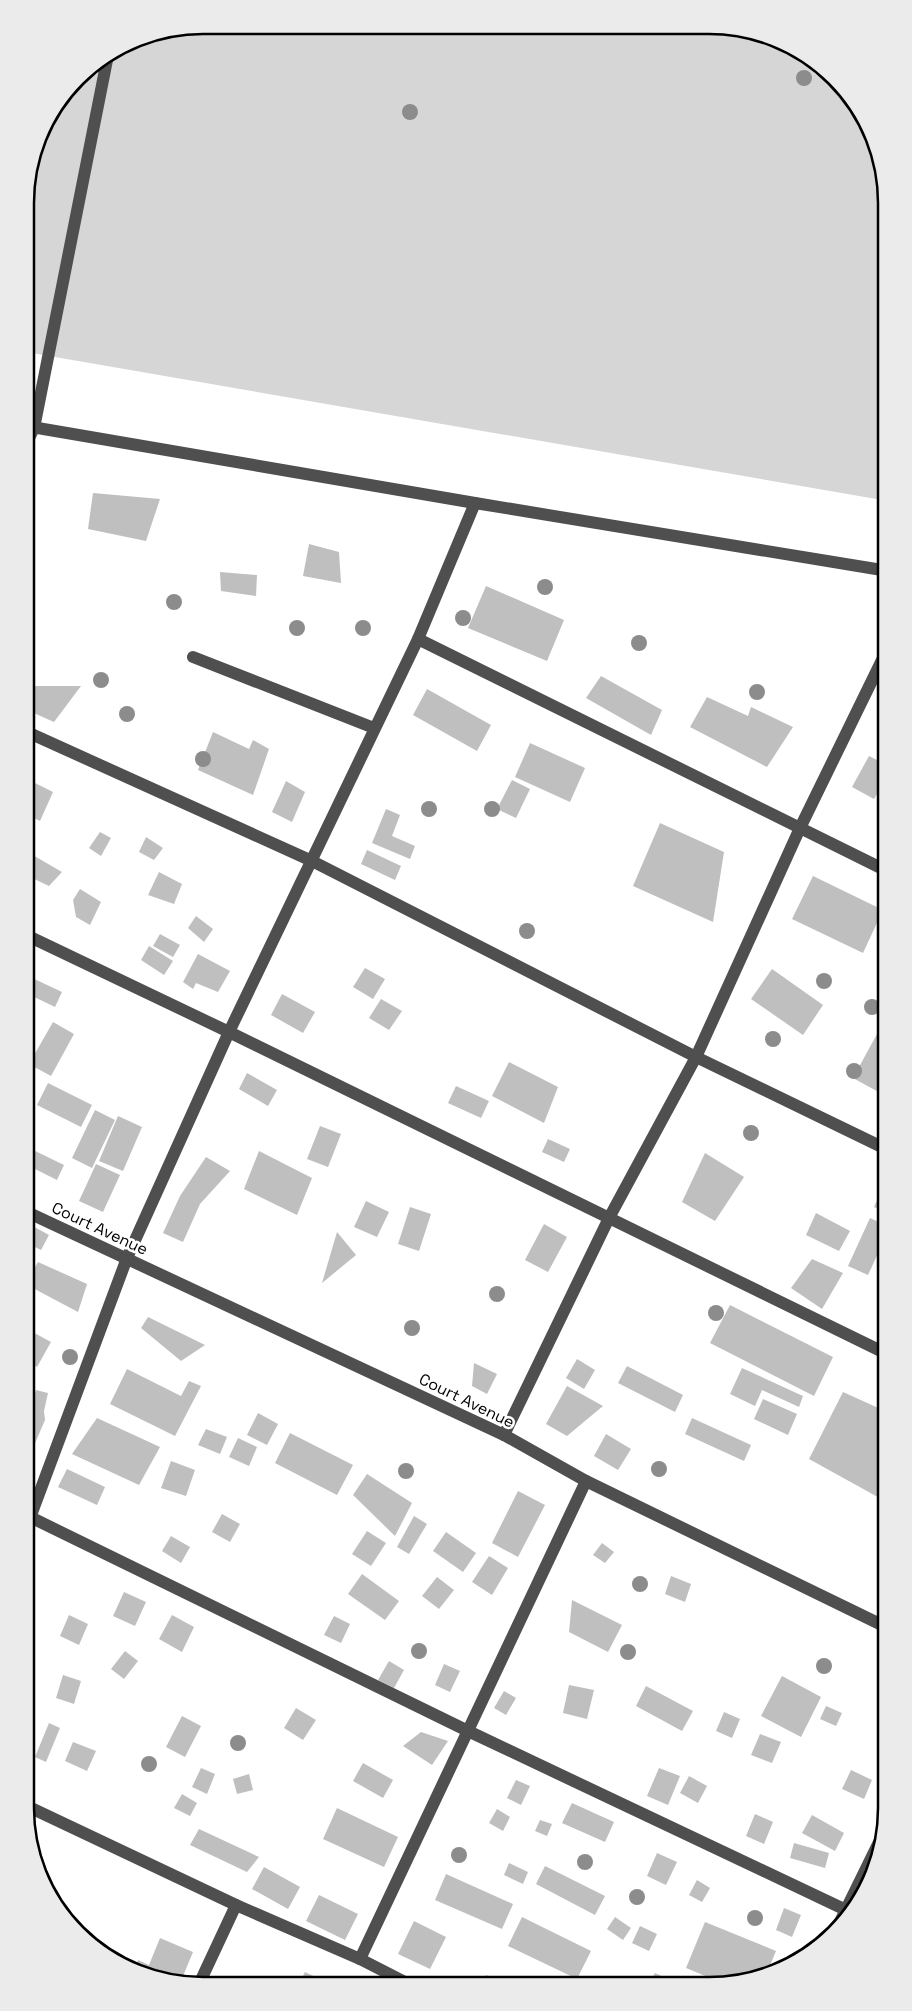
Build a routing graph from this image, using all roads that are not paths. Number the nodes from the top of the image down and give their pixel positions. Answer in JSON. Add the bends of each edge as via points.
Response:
{"nodes":[{"id":1,"x":106,"y":64,"type":"edge"},
{"id":2,"x":34,"y":408,"type":"edge"},
{"id":3,"x":34,"y":428,"type":"edge"},
{"id":4,"x":475,"y":504,"type":"junction"},
{"id":5,"x":878,"y":569,"type":"edge"},
{"id":6,"x":418,"y":639,"type":"junction"},
{"id":7,"x":194,"y":657,"type":"dead end"},
{"id":8,"x":878,"y":668,"type":"edge"},
{"id":9,"x":374,"y":728,"type":"junction"},
{"id":10,"x":34,"y":735,"type":"edge"},
{"id":11,"x":800,"y":828,"type":"junction"},
{"id":12,"x":312,"y":861,"type":"junction"},
{"id":13,"x":878,"y":867,"type":"edge"},
{"id":14,"x":34,"y":939,"type":"edge"},
{"id":15,"x":229,"y":1032,"type":"junction"},
{"id":16,"x":696,"y":1058,"type":"junction"},
{"id":17,"x":878,"y":1145,"type":"edge"},
{"id":18,"x":34,"y":1215,"type":"edge"},
{"id":19,"x":609,"y":1218,"type":"junction"},
{"id":20,"x":127,"y":1258,"type":"junction"},
{"id":21,"x":878,"y":1350,"type":"edge"},
{"id":22,"x":504,"y":1435,"type":"junction"},
{"id":23,"x":586,"y":1481,"type":"junction"},
{"id":24,"x":34,"y":1507,"type":"edge"},
{"id":25,"x":34,"y":1520,"type":"edge"},
{"id":26,"x":878,"y":1623,"type":"edge"},
{"id":27,"x":468,"y":1731,"type":"junction"},
{"id":28,"x":34,"y":1809,"type":"edge"},
{"id":29,"x":869,"y":1863,"type":"edge"},
{"id":30,"x":851,"y":1900,"type":"edge"},
{"id":31,"x":236,"y":1906,"type":"junction"},
{"id":32,"x":844,"y":1909,"type":"edge"},
{"id":33,"x":360,"y":1960,"type":"junction"},
{"id":34,"x":202,"y":1977,"type":"edge"},
{"id":35,"x":395,"y":1977,"type":"edge"}],
"edges":[{"from":1,"to":2,"type":"street"},
{"from":3,"to":4,"type":"street"},
{"from":4,"to":5,"type":"street"},
{"from":4,"to":6,"type":"street"},
{"from":6,"to":9,"type":"street"},
{"from":6,"to":11,"type":"street"},
{"from":7,"to":9,"type":"street"},
{"from":8,"to":11,"type":"street"},
{"from":9,"to":12,"type":"street"},
{"from":10,"to":12,"type":"street"},
{"from":11,"to":13,"type":"street"},
{"from":11,"to":16,"type":"street"},
{"from":12,"to":15,"type":"street"},
{"from":12,"to":16,"type":"street"},
{"from":14,"to":15,"type":"street"},
{"from":15,"to":19,"type":"street"},
{"from":15,"to":20,"type":"street"},
{"from":16,"to":17,"type":"street"},
{"from":16,"to":19,"type":"street"},
{"from":18,"to":20,"type":"street","name":"Court Avenue"},
{"from":19,"to":21,"type":"street"},
{"from":19,"to":22,"type":"street"},
{"from":20,"to":22,"type":"street","name":"Court Avenue"},
{"from":20,"to":24,"type":"street"},
{"from":22,"to":23,"type":"street","name":"Court Avenue"},
{"from":23,"to":26,"type":"street","name":"Court Avenue"},
{"from":23,"to":27,"type":"street"},
{"from":25,"to":27,"type":"street"},
{"from":27,"to":32,"type":"street"},
{"from":27,"to":33,"type":"street"},
{"from":28,"to":31,"type":"street"},
{"from":29,"to":30,"type":"street"},
{"from":31,"to":33,"type":"street"},
{"from":31,"to":34,"type":"street"},
{"from":33,"to":35,"type":"street"}]}
